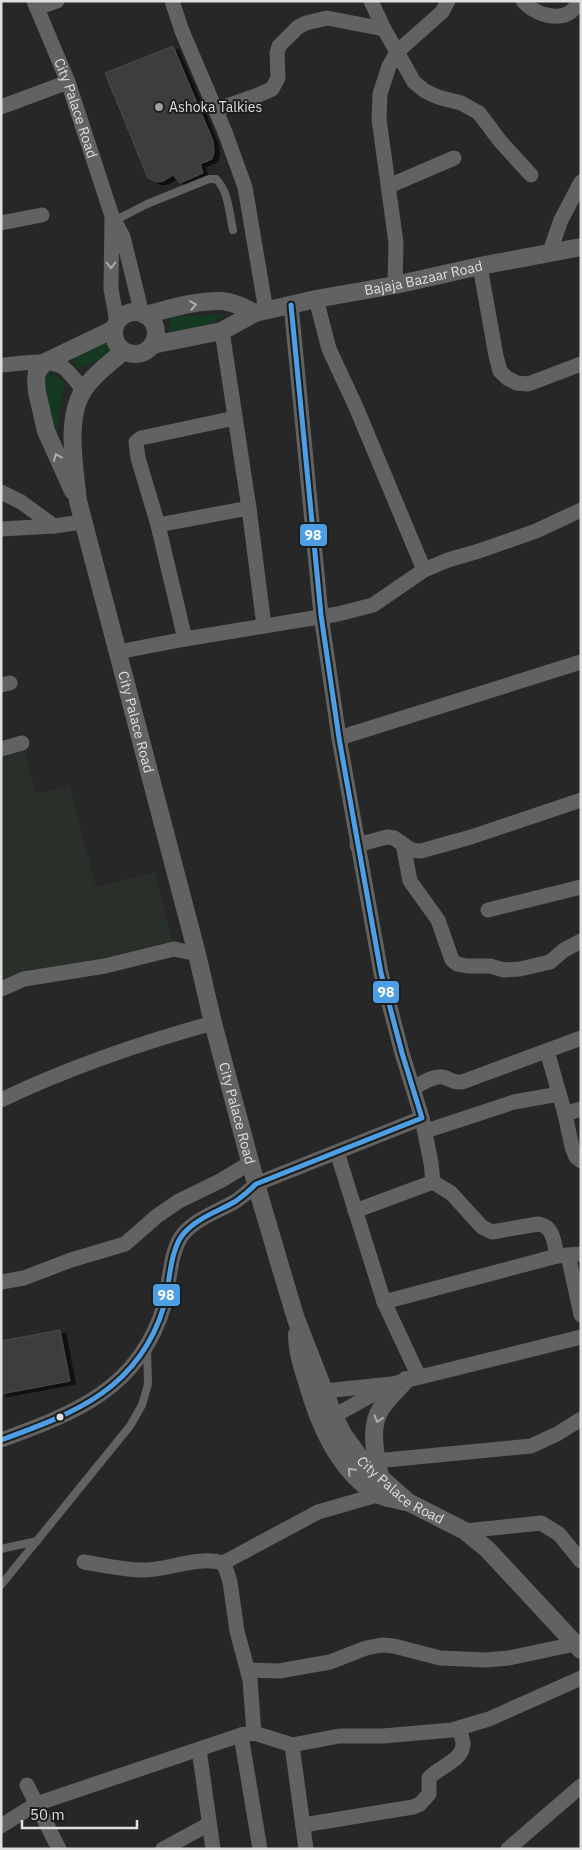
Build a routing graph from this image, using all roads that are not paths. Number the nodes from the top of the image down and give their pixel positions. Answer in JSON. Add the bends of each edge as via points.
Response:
{"nodes":[{"id":1,"x":57,"y":1,"type":"edge"},
{"id":2,"x":172,"y":1,"type":"edge"},
{"id":3,"x":371,"y":1,"type":"edge"},
{"id":4,"x":448,"y":1,"type":"edge"},
{"id":5,"x":523,"y":1,"type":"edge"},
{"id":6,"x":581,"y":2,"type":"edge"},
{"id":7,"x":36,"y":5,"type":"edge"},
{"id":8,"x":384,"y":29,"type":"junction"},
{"id":9,"x":398,"y":51,"type":"junction"},
{"id":10,"x":68,"y":82,"type":"junction"},
{"id":11,"x":1,"y":107,"type":"edge"},
{"id":12,"x":215,"y":110,"type":"junction"},
{"id":13,"x":454,"y":158,"type":"dead end"},
{"id":14,"x":531,"y":175,"type":"dead end"},
{"id":15,"x":580,"y":184,"type":"edge"},
{"id":16,"x":389,"y":186,"type":"junction"},
{"id":17,"x":42,"y":215,"type":"dead end"},
{"id":18,"x":113,"y":218,"type":"junction"},
{"id":19,"x":1,"y":223,"type":"edge"},
{"id":20,"x":233,"y":230,"type":"dead end"},
{"id":21,"x":581,"y":247,"type":"edge"},
{"id":22,"x":550,"y":254,"type":"junction"},
{"id":23,"x":480,"y":266,"type":"junction"},
{"id":24,"x":395,"y":285,"type":"junction"},
{"id":25,"x":316,"y":299,"type":"junction"},
{"id":26,"x":291,"y":305,"type":"junction"},
{"id":27,"x":261,"y":312,"type":"junction"},
{"id":28,"x":144,"y":314,"type":"junction"},
{"id":29,"x":116,"y":325,"type":"junction"},
{"id":30,"x":222,"y":331,"type":"junction"},
{"id":31,"x":152,"y":345,"type":"junction"},
{"id":32,"x":124,"y":351,"type":"junction"},
{"id":33,"x":45,"y":362,"type":"junction"},
{"id":34,"x":581,"y":364,"type":"edge"},
{"id":35,"x":1,"y":365,"type":"edge"},
{"id":36,"x":83,"y":390,"type":"junction"},
{"id":37,"x":235,"y":418,"type":"junction"},
{"id":38,"x":1,"y":492,"type":"edge"},
{"id":39,"x":78,"y":501,"type":"junction"},
{"id":40,"x":249,"y":508,"type":"junction"},
{"id":41,"x":581,"y":510,"type":"edge"},
{"id":42,"x":82,"y":522,"type":"junction"},
{"id":43,"x":54,"y":526,"type":"junction"},
{"id":44,"x":158,"y":526,"type":"junction"},
{"id":45,"x":1,"y":528,"type":"edge"},
{"id":46,"x":424,"y":570,"type":"junction"},
{"id":47,"x":321,"y":616,"type":"junction"},
{"id":48,"x":264,"y":626,"type":"junction"},
{"id":49,"x":185,"y":639,"type":"junction"},
{"id":50,"x":118,"y":652,"type":"junction"},
{"id":51,"x":581,"y":662,"type":"edge"},
{"id":52,"x":339,"y":738,"type":"junction"},
{"id":53,"x":22,"y":743,"type":"dead end"},
{"id":54,"x":1,"y":749,"type":"edge"},
{"id":55,"x":581,"y":800,"type":"edge"},
{"id":56,"x":403,"y":844,"type":"junction"},
{"id":57,"x":357,"y":845,"type":"junction"},
{"id":58,"x":581,"y":887,"type":"edge"},
{"id":59,"x":488,"y":910,"type":"dead end"},
{"id":60,"x":581,"y":941,"type":"edge"},
{"id":61,"x":197,"y":954,"type":"junction"},
{"id":62,"x":1,"y":989,"type":"edge"},
{"id":63,"x":212,"y":1022,"type":"junction"},
{"id":64,"x":581,"y":1038,"type":"edge"},
{"id":65,"x":547,"y":1051,"type":"junction"},
{"id":66,"x":413,"y":1088,"type":"junction"},
{"id":67,"x":559,"y":1094,"type":"junction"},
{"id":68,"x":1,"y":1100,"type":"edge"},
{"id":69,"x":581,"y":1109,"type":"edge"},
{"id":70,"x":565,"y":1114,"type":"junction"},
{"id":71,"x":424,"y":1124,"type":"junction"},
{"id":72,"x":337,"y":1152,"type":"junction"},
{"id":73,"x":581,"y":1160,"type":"edge"},
{"id":74,"x":250,"y":1163,"type":"junction"},
{"id":75,"x":433,"y":1182,"type":"junction"},
{"id":76,"x":256,"y":1184,"type":"junction"},
{"id":77,"x":355,"y":1210,"type":"junction"},
{"id":78,"x":569,"y":1255,"type":"edge"},
{"id":79,"x":1,"y":1282,"type":"edge"},
{"id":80,"x":384,"y":1302,"type":"junction"},
{"id":81,"x":581,"y":1315,"type":"edge"},
{"id":82,"x":581,"y":1337,"type":"edge"},
{"id":83,"x":147,"y":1343,"type":"junction"},
{"id":84,"x":405,"y":1381,"type":"junction"},
{"id":85,"x":318,"y":1394,"type":"junction"},
{"id":86,"x":581,"y":1419,"type":"edge"},
{"id":87,"x":327,"y":1420,"type":"junction"},
{"id":88,"x":1,"y":1440,"type":"edge"},
{"id":89,"x":377,"y":1476,"type":"junction"},
{"id":90,"x":465,"y":1531,"type":"junction"},
{"id":91,"x":37,"y":1541,"type":"junction"},
{"id":92,"x":1,"y":1550,"type":"edge"},
{"id":93,"x":581,"y":1561,"type":"edge"},
{"id":94,"x":84,"y":1562,"type":"dead end"},
{"id":95,"x":223,"y":1563,"type":"junction"},
{"id":96,"x":1,"y":1585,"type":"edge"},
{"id":97,"x":578,"y":1647,"type":"edge"},
{"id":98,"x":248,"y":1670,"type":"junction"},
{"id":99,"x":581,"y":1678,"type":"edge"},
{"id":100,"x":459,"y":1728,"type":"junction"},
{"id":101,"x":248,"y":1734,"type":"junction"},
{"id":102,"x":292,"y":1745,"type":"junction"},
{"id":103,"x":199,"y":1749,"type":"junction"},
{"id":104,"x":27,"y":1785,"type":"dead end"},
{"id":105,"x":581,"y":1786,"type":"edge"},
{"id":106,"x":36,"y":1804,"type":"junction"},
{"id":107,"x":209,"y":1824,"type":"junction"},
{"id":108,"x":303,"y":1825,"type":"junction"},
{"id":109,"x":1,"y":1826,"type":"edge"},
{"id":110,"x":59,"y":1849,"type":"edge"},
{"id":111,"x":163,"y":1849,"type":"edge"},
{"id":112,"x":213,"y":1849,"type":"edge"},
{"id":113,"x":260,"y":1849,"type":"edge"},
{"id":114,"x":306,"y":1849,"type":"edge"},
{"id":115,"x":508,"y":1849,"type":"edge"}],
"edges":[{"from":1,"to":7,"type":"street"},
{"from":2,"to":12,"type":"street"},
{"from":3,"to":8,"type":"street"},
{"from":4,"to":9,"type":"street","via":[[442,12]]},
{"from":5,"to":6,"type":"street","via":[[538,13],[549,15],[564,15]]},
{"from":7,"to":10,"type":"street","name":"City Palace Road"},
{"from":8,"to":9,"type":"street"},
{"from":8,"to":12,"type":"street","via":[[327,18],[306,23],[279,46],[278,78],[272,89]]},
{"from":9,"to":14,"type":"street","via":[[414,82],[425,91],[479,113]]},
{"from":9,"to":16,"type":"street","via":[[389,66],[380,94],[378,119]]},
{"from":10,"to":11,"type":"street"},
{"from":10,"to":18,"type":"street","name":"City Palace Road"},
{"from":12,"to":27,"type":"street","via":[[245,188]]},
{"from":13,"to":16,"type":"street"},
{"from":15,"to":22,"type":"street"},
{"from":16,"to":24,"type":"street","via":[[396,243]]},
{"from":17,"to":19,"type":"street"},
{"from":18,"to":20,"type":"lane","via":[[216,179],[226,195]]},
{"from":18,"to":28,"type":"street","via":[[123,237]]},
{"from":18,"to":29,"type":"street","one_way":true,"via":[[112,289]]},
{"from":21,"to":22,"type":"street","name":"Bajaja Bazaar Road"},
{"from":22,"to":23,"type":"street","name":"Bajaja Bazaar Road"},
{"from":23,"to":24,"type":"street","name":"Bajaja Bazaar Road"},
{"from":23,"to":34,"type":"street","via":[[496,356],[500,371],[507,378],[528,384]]},
{"from":24,"to":25,"type":"street","name":"Bajaja Bazaar Road"},
{"from":25,"to":26,"type":"street","name":"Bajaja Bazaar Road"},
{"from":25,"to":46,"type":"street","via":[[329,349]]},
{"from":26,"to":27,"type":"street","name":"Bajaja Bazaar Road"},
{"from":26,"to":47,"type":"street"},
{"from":28,"to":27,"type":"street","one_way":true,"via":[[222,301]]},
{"from":27,"to":30,"type":"street"},
{"from":28,"to":29,"type":"street","via":[[130,312]]},
{"from":28,"to":31,"type":"street","via":[[156,331]]},
{"from":29,"to":32,"type":"street","via":[[114,338]]},
{"from":29,"to":33,"type":"street"},
{"from":30,"to":31,"type":"street"},
{"from":30,"to":37,"type":"street"},
{"from":31,"to":32,"type":"street","via":[[140,353]]},
{"from":32,"to":36,"type":"street","name":"City Palace Road"},
{"from":33,"to":35,"type":"street"},
{"from":33,"to":36,"type":"street","via":[[61,366]]},
{"from":39,"to":33,"type":"street","name":"City Palace Road","one_way":true,"via":[[46,430],[36,380],[37,372]]},
{"from":36,"to":39,"type":"street","name":"City Palace Road","via":[[74,417]]},
{"from":37,"to":40,"type":"street"},
{"from":37,"to":44,"type":"street","via":[[147,436],[136,442]]},
{"from":38,"to":43,"type":"street"},
{"from":39,"to":42,"type":"street","name":"City Palace Road"},
{"from":40,"to":44,"type":"street"},
{"from":40,"to":48,"type":"street"},
{"from":41,"to":46,"type":"street","via":[[536,531]]},
{"from":42,"to":43,"type":"street"},
{"from":42,"to":50,"type":"street","name":"City Palace Road"},
{"from":43,"to":45,"type":"street"},
{"from":44,"to":49,"type":"street"},
{"from":46,"to":47,"type":"street","via":[[373,605]]},
{"from":47,"to":48,"type":"street"},
{"from":47,"to":52,"type":"street"},
{"from":48,"to":49,"type":"street"},
{"from":49,"to":50,"type":"street"},
{"from":50,"to":61,"type":"street","name":"City Palace Road"},
{"from":51,"to":52,"type":"street"},
{"from":52,"to":57,"type":"street"},
{"from":53,"to":54,"type":"street"},
{"from":55,"to":56,"type":"street","via":[[430,848],[411,850]]},
{"from":56,"to":57,"type":"street","via":[[386,837]]},
{"from":56,"to":60,"type":"street","via":[[410,881],[438,920],[452,960],[457,964],[520,969],[550,962]]},
{"from":57,"to":66,"type":"street","via":[[381,973]]},
{"from":58,"to":59,"type":"street"},
{"from":61,"to":62,"type":"street","via":[[174,949],[105,966],[24,979]]},
{"from":61,"to":63,"type":"street","name":"City Palace Road"},
{"from":63,"to":68,"type":"street","via":[[80,1065]]},
{"from":63,"to":74,"type":"street","name":"City Palace Road"},
{"from":64,"to":65,"type":"street"},
{"from":65,"to":66,"type":"street","via":[[462,1082],[436,1077]]},
{"from":65,"to":67,"type":"street"},
{"from":66,"to":71,"type":"street"},
{"from":67,"to":70,"type":"street"},
{"from":67,"to":71,"type":"street"},
{"from":69,"to":70,"type":"street"},
{"from":70,"to":73,"type":"street","via":[[572,1147]]},
{"from":71,"to":72,"type":"street"},
{"from":71,"to":75,"type":"street"},
{"from":72,"to":76,"type":"street"},
{"from":72,"to":77,"type":"street"},
{"from":74,"to":76,"type":"street","name":"City Palace Road"},
{"from":74,"to":79,"type":"street","via":[[179,1201],[156,1216],[125,1244],[24,1278]]},
{"from":75,"to":77,"type":"street"},
{"from":75,"to":78,"type":"street","via":[[450,1193],[482,1227],[492,1232],[545,1225]]},
{"from":76,"to":83,"type":"street","via":[[238,1200],[185,1232],[179,1240],[164,1306]]},
{"from":76,"to":85,"type":"street","name":"City Palace Road"},
{"from":77,"to":80,"type":"street"},
{"from":78,"to":80,"type":"street"},
{"from":78,"to":81,"type":"street"},
{"from":80,"to":84,"type":"street"},
{"from":82,"to":84,"type":"street"},
{"from":83,"to":88,"type":"street","via":[[126,1373],[92,1401]]},
{"from":83,"to":91,"type":"lane","via":[[148,1384],[142,1405],[130,1426]]},
{"from":84,"to":85,"type":"street"},
{"from":84,"to":87,"type":"street"},
{"from":84,"to":89,"type":"street","one_way":true,"via":[[378,1415],[374,1431]]},
{"from":85,"to":87,"type":"street","name":"City Palace Road"},
{"from":86,"to":89,"type":"street","via":[[531,1446]]},
{"from":87,"to":89,"type":"street","name":"City Palace Road","via":[[343,1434]]},
{"from":89,"to":87,"type":"street","one_way":true,"via":[[349,1470],[324,1433]]},
{"from":89,"to":90,"type":"street","name":"City Palace Road","via":[[408,1502]]},
{"from":89,"to":95,"type":"street"},
{"from":90,"to":93,"type":"street","via":[[541,1523],[559,1534]]},
{"from":90,"to":97,"type":"street","name":"City Palace Road","via":[[510,1572]]},
{"from":91,"to":92,"type":"lane"},
{"from":91,"to":96,"type":"lane"},
{"from":94,"to":95,"type":"street","via":[[138,1570],[198,1560]]},
{"from":95,"to":98,"type":"street","via":[[228,1572],[237,1631]]},
{"from":97,"to":98,"type":"street","via":[[485,1660],[440,1658],[382,1645],[330,1662],[279,1671]]},
{"from":98,"to":101,"type":"street"},
{"from":99,"to":100,"type":"street","via":[[489,1719]]},
{"from":100,"to":102,"type":"street","via":[[406,1735],[339,1736]]},
{"from":100,"to":108,"type":"street","via":[[463,1745],[461,1752],[429,1778],[429,1794],[420,1804]]},
{"from":101,"to":102,"type":"street"},
{"from":101,"to":103,"type":"street"},
{"from":101,"to":113,"type":"street"},
{"from":102,"to":108,"type":"street"},
{"from":103,"to":106,"type":"street"},
{"from":103,"to":107,"type":"street"},
{"from":104,"to":106,"type":"street"},
{"from":105,"to":115,"type":"street"},
{"from":106,"to":109,"type":"street"},
{"from":106,"to":110,"type":"street"},
{"from":107,"to":111,"type":"street"},
{"from":107,"to":112,"type":"street"},
{"from":108,"to":114,"type":"street"}]}
